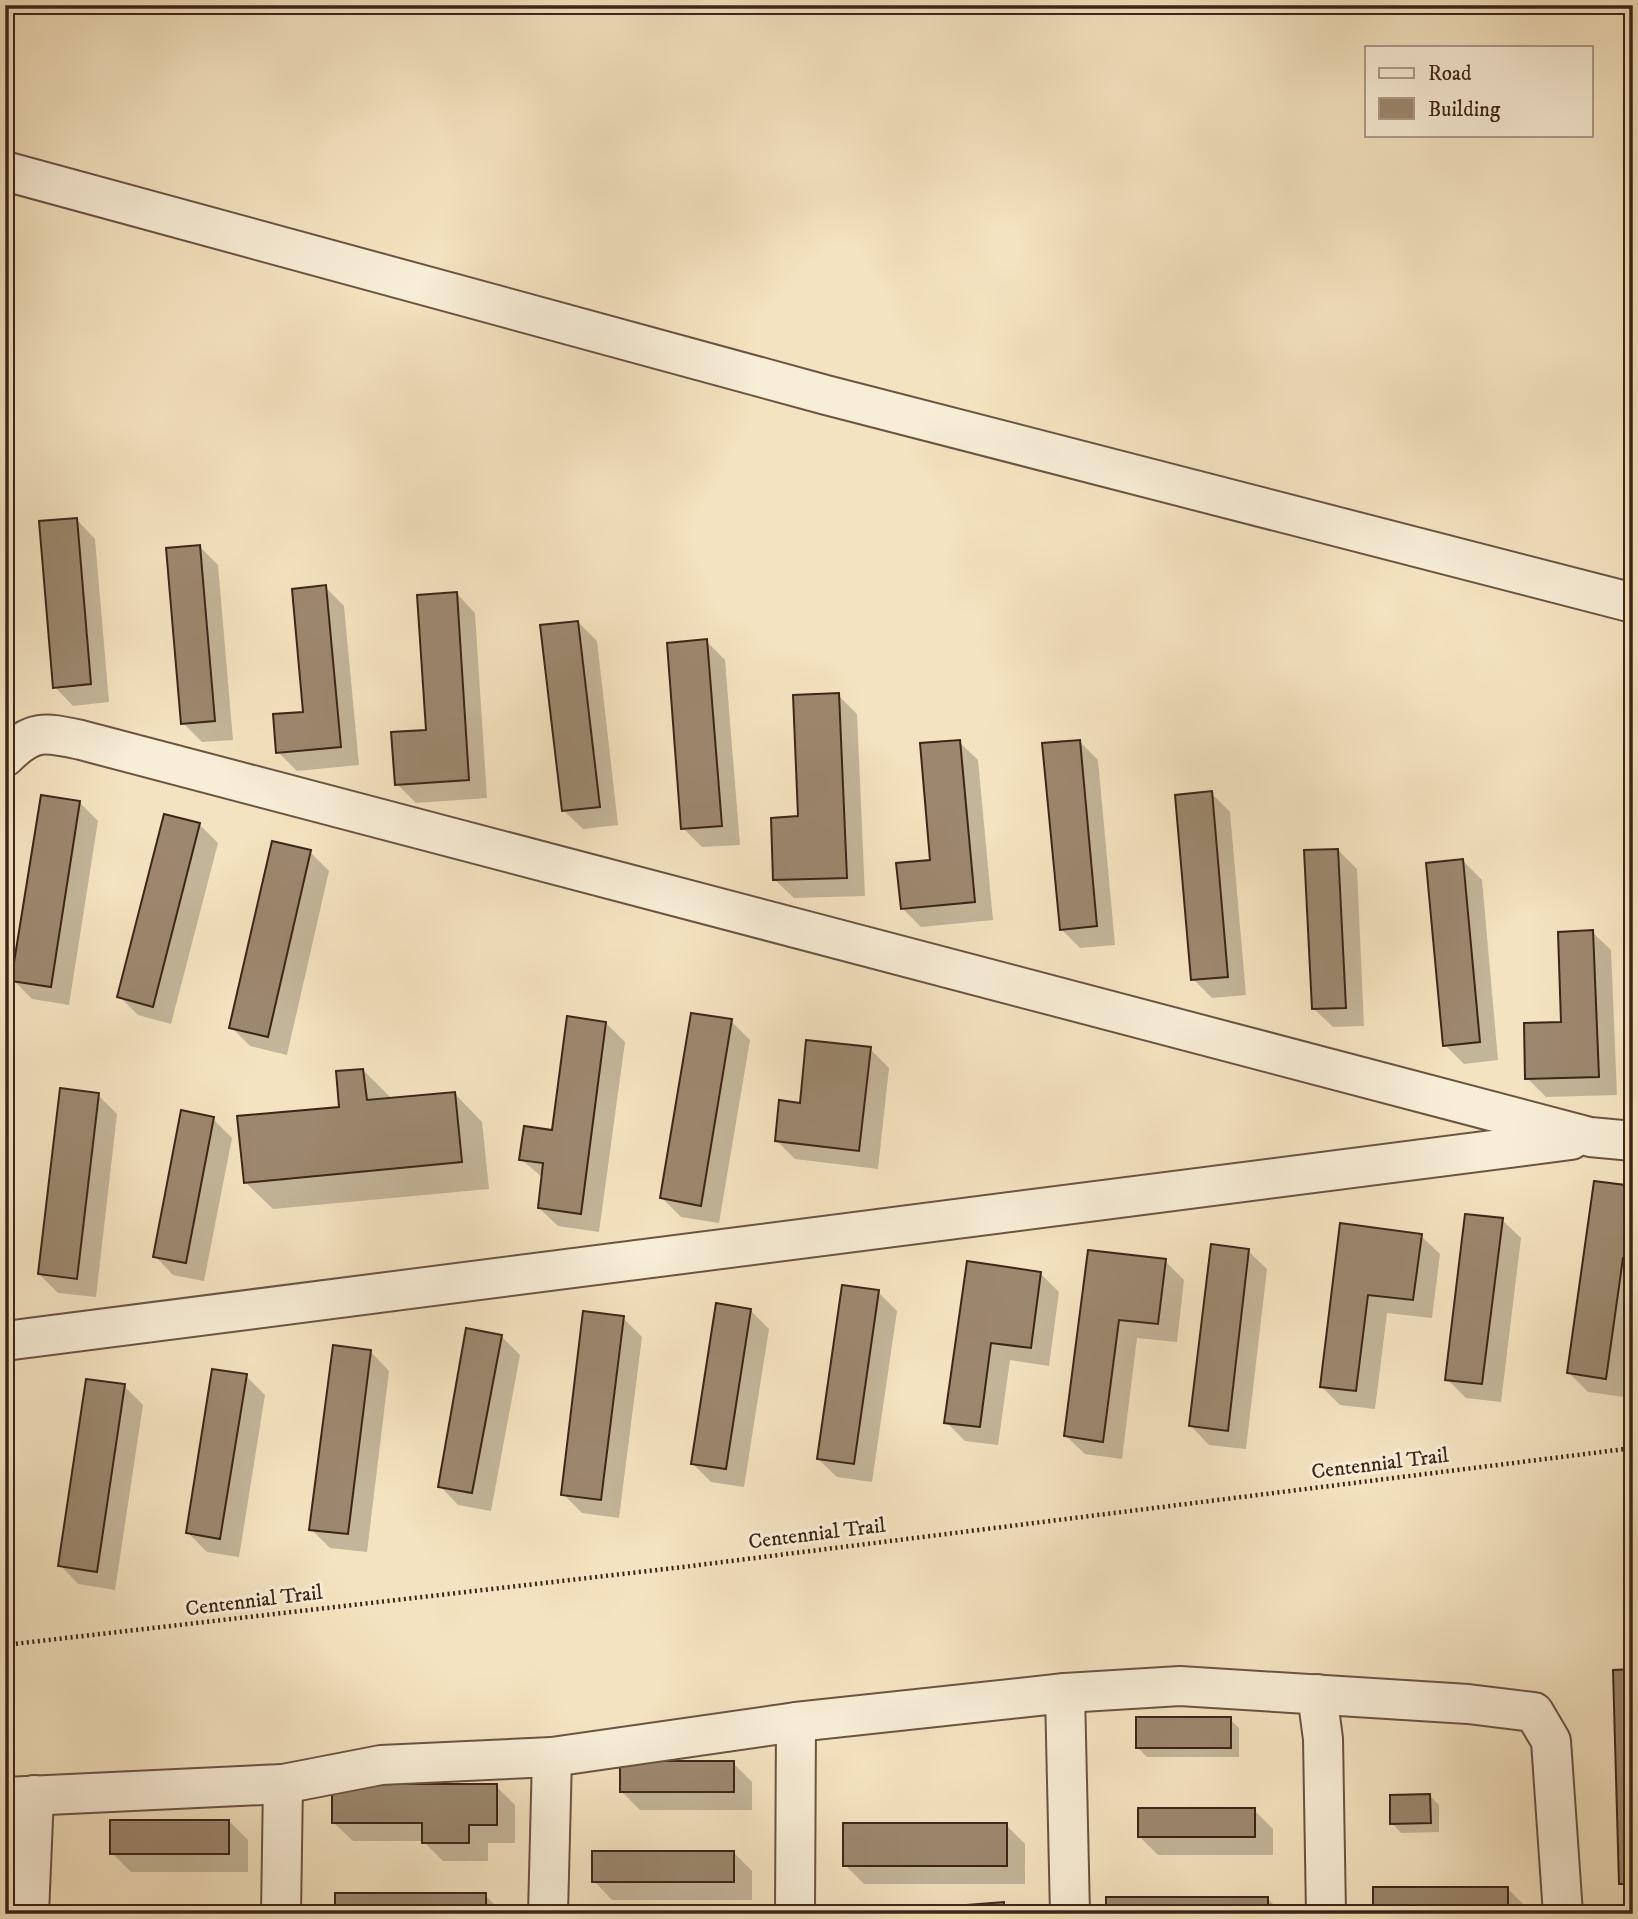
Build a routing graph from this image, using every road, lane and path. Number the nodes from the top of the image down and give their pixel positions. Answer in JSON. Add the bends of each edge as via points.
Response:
{"nodes":[{"id":1,"x":5,"y":171,"type":"edge"},
{"id":2,"x":1633,"y":603,"type":"edge"},
{"id":3,"x":5,"y":757,"type":"edge"},
{"id":4,"x":1590,"y":1138,"type":"junction"},
{"id":5,"x":1633,"y":1140,"type":"edge"},
{"id":6,"x":5,"y":1340,"type":"edge"},
{"id":7,"x":1633,"y":1448,"type":"edge"},
{"id":8,"x":5,"y":1645,"type":"edge"},
{"id":9,"x":1065,"y":1693,"type":"junction"},
{"id":10,"x":1317,"y":1694,"type":"junction"},
{"id":11,"x":796,"y":1722,"type":"junction"},
{"id":12,"x":552,"y":1757,"type":"junction"},
{"id":13,"x":283,"y":1784,"type":"junction"},
{"id":14,"x":20,"y":1796,"type":"edge"},
{"id":15,"x":29,"y":1914,"type":"edge"},
{"id":16,"x":281,"y":1914,"type":"edge"},
{"id":17,"x":548,"y":1914,"type":"edge"},
{"id":18,"x":795,"y":1914,"type":"edge"},
{"id":19,"x":1070,"y":1914,"type":"edge"},
{"id":20,"x":1326,"y":1914,"type":"edge"},
{"id":21,"x":1563,"y":1914,"type":"edge"}],
"edges":[{"from":1,"to":2,"type":"lane","via":[[826,395]]},
{"from":3,"to":4,"type":"lane","via":[[23,739],[50,734],[81,740]]},
{"from":4,"to":5,"type":"lane"},
{"from":4,"to":6,"type":"lane"},
{"from":7,"to":8,"type":"path","name":"Centennial Trail","via":[[683,1567]]},
{"from":9,"to":10,"type":"lane","via":[[1180,1686]]},
{"from":9,"to":11,"type":"lane"},
{"from":9,"to":19,"type":"lane"},
{"from":10,"to":20,"type":"lane","via":[[1323,1739]]},
{"from":10,"to":21,"type":"lane","via":[[1534,1712],[1551,1741]]},
{"from":11,"to":12,"type":"lane"},
{"from":11,"to":18,"type":"lane"},
{"from":12,"to":13,"type":"lane","via":[[380,1765]]},
{"from":12,"to":17,"type":"lane"},
{"from":13,"to":14,"type":"lane"},
{"from":13,"to":16,"type":"lane"},
{"from":14,"to":15,"type":"lane"}]}
